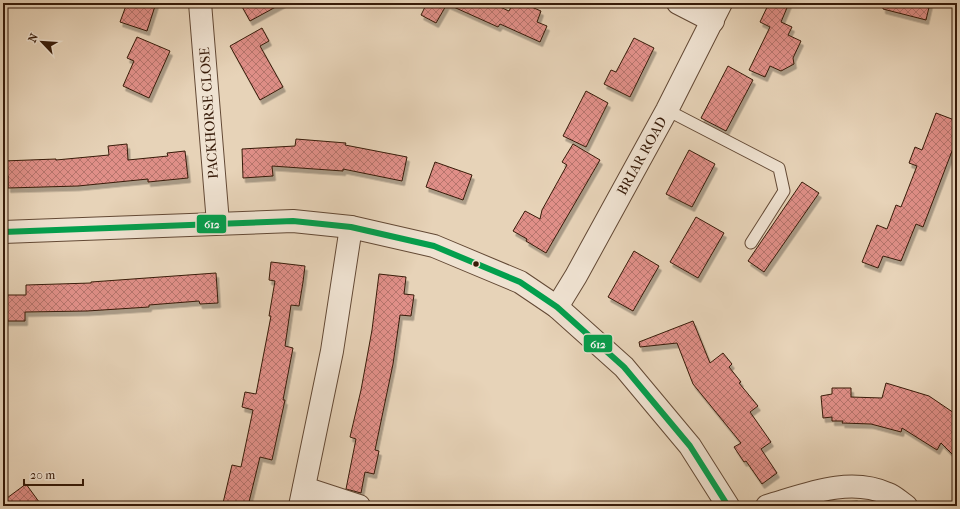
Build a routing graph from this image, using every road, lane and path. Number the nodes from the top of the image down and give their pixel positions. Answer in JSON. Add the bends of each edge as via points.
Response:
{"nodes":[{"id":1,"x":200,"y":3,"type":"edge"},
{"id":2,"x":678,"y":3,"type":"edge"},
{"id":3,"x":718,"y":12,"type":"edge"},
{"id":4,"x":667,"y":110,"type":"junction"},
{"id":5,"x":218,"y":223,"type":"junction"},
{"id":6,"x":351,"y":227,"type":"junction"},
{"id":7,"x":3,"y":232,"type":"edge"},
{"id":8,"x":751,"y":243,"type":"dead end"},
{"id":9,"x":557,"y":307,"type":"junction"},
{"id":10,"x":302,"y":497,"type":"edge"},
{"id":11,"x":359,"y":506,"type":"edge"},
{"id":12,"x":728,"y":506,"type":"edge"},
{"id":13,"x":767,"y":506,"type":"edge"},
{"id":14,"x":906,"y":506,"type":"edge"}],
"edges":[{"from":1,"to":5,"type":"street","name":"PACKHORSE CLOSE"},
{"from":2,"to":3,"type":"street"},
{"from":3,"to":4,"type":"street","name":"BRIAR ROAD"},
{"from":4,"to":8,"type":"lane","via":[[779,168],[784,191]]},
{"from":4,"to":9,"type":"street","name":"BRIAR ROAD"},
{"from":5,"to":6,"type":"street","via":[[293,221]]},
{"from":5,"to":7,"type":"street"},
{"from":6,"to":9,"type":"street","via":[[434,246],[520,282]]},
{"from":6,"to":10,"type":"street","via":[[332,352]]},
{"from":9,"to":12,"type":"street","via":[[624,367],[690,446]]},
{"from":10,"to":11,"type":"street"},
{"from":13,"to":14,"type":"street","via":[[829,488],[862,486],[888,494]]}]}
